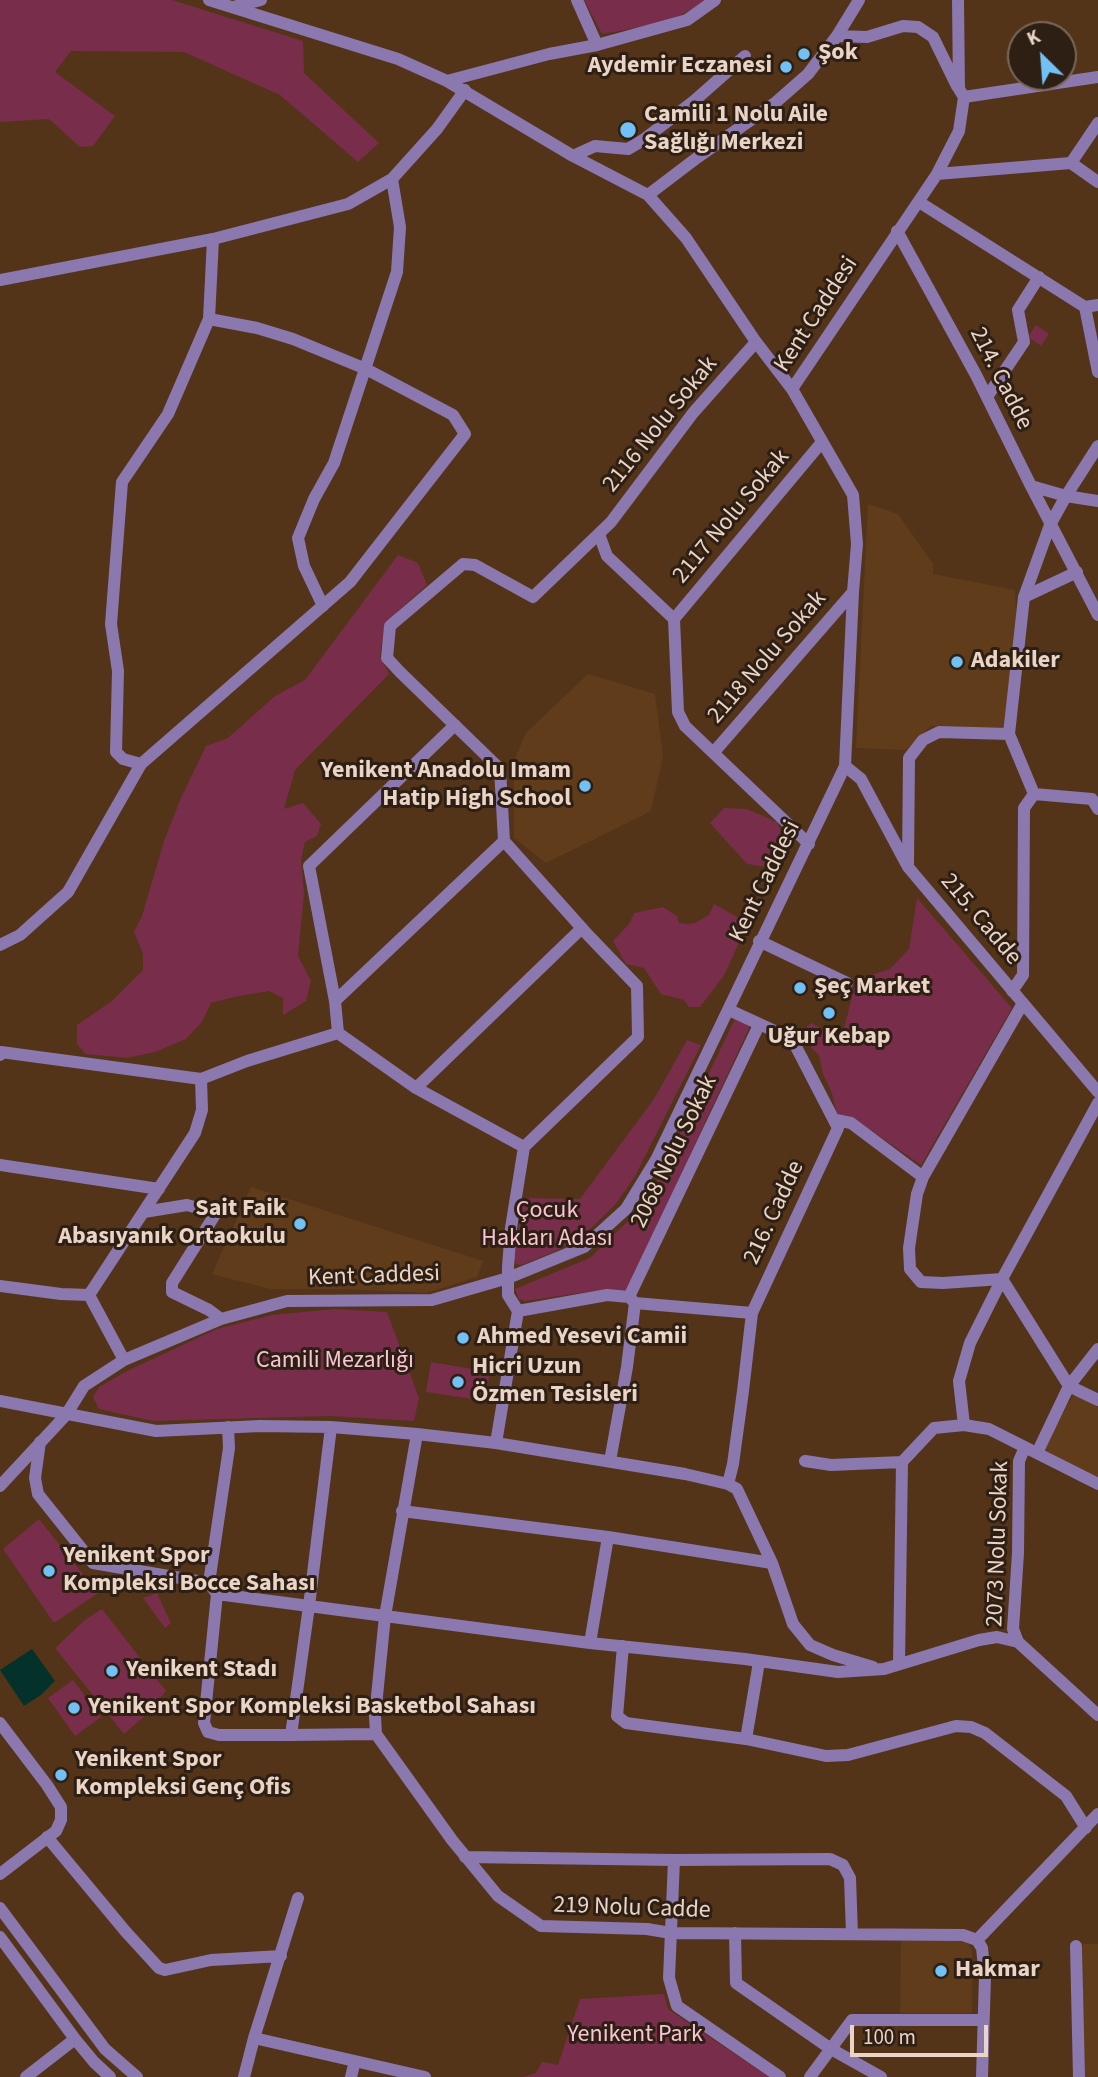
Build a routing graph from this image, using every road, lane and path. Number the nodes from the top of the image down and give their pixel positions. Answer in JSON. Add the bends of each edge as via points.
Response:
{"nodes":[{"id":1,"x":209,"y":0,"type":"edge"},
{"id":2,"x":261,"y":0,"type":"edge"},
{"id":3,"x":577,"y":0,"type":"edge"},
{"id":4,"x":715,"y":0,"type":"edge"},
{"id":5,"x":859,"y":0,"type":"edge"},
{"id":6,"x":958,"y":0,"type":"edge"},
{"id":7,"x":232,"y":7,"type":"junction"},
{"id":8,"x":837,"y":36,"type":"junction"},
{"id":9,"x":597,"y":45,"type":"junction"},
{"id":10,"x":745,"y":56,"type":"dead end"},
{"id":11,"x":1098,"y":77,"type":"edge"},
{"id":12,"x":447,"y":81,"type":"junction"},
{"id":13,"x":465,"y":90,"type":"junction"},
{"id":14,"x":962,"y":93,"type":"junction"},
{"id":15,"x":1098,"y":123,"type":"edge"},
{"id":16,"x":573,"y":156,"type":"junction"},
{"id":17,"x":1071,"y":163,"type":"junction"},
{"id":18,"x":937,"y":174,"type":"junction"},
{"id":19,"x":392,"y":179,"type":"junction"},
{"id":20,"x":1098,"y":182,"type":"edge"},
{"id":21,"x":648,"y":195,"type":"junction"},
{"id":22,"x":919,"y":202,"type":"junction"},
{"id":23,"x":897,"y":231,"type":"junction"},
{"id":24,"x":213,"y":239,"type":"junction"},
{"id":25,"x":1039,"y":277,"type":"junction"},
{"id":26,"x":0,"y":280,"type":"edge"},
{"id":27,"x":1091,"y":306,"type":"edge"},
{"id":28,"x":209,"y":319,"type":"junction"},
{"id":29,"x":1095,"y":332,"type":"edge"},
{"id":30,"x":756,"y":342,"type":"junction"},
{"id":31,"x":366,"y":369,"type":"junction"},
{"id":32,"x":1098,"y":372,"type":"edge"},
{"id":33,"x":792,"y":389,"type":"junction"},
{"id":34,"x":987,"y":397,"type":"junction"},
{"id":35,"x":822,"y":442,"type":"junction"},
{"id":36,"x":1098,"y":446,"type":"edge"},
{"id":37,"x":1031,"y":486,"type":"junction"},
{"id":38,"x":1066,"y":496,"type":"junction"},
{"id":39,"x":1098,"y":500,"type":"edge"},
{"id":40,"x":1050,"y":525,"type":"junction"},
{"id":41,"x":600,"y":534,"type":"junction"},
{"id":42,"x":1077,"y":572,"type":"junction"},
{"id":43,"x":853,"y":592,"type":"junction"},
{"id":44,"x":1024,"y":597,"type":"junction"},
{"id":45,"x":323,"y":606,"type":"junction"},
{"id":46,"x":1098,"y":615,"type":"edge"},
{"id":47,"x":674,"y":619,"type":"junction"},
{"id":48,"x":455,"y":725,"type":"junction"},
{"id":49,"x":1009,"y":734,"type":"junction"},
{"id":50,"x":714,"y":752,"type":"junction"},
{"id":51,"x":141,"y":764,"type":"junction"},
{"id":52,"x":845,"y":766,"type":"junction"},
{"id":53,"x":1034,"y":794,"type":"junction"},
{"id":54,"x":1096,"y":799,"type":"edge"},
{"id":55,"x":504,"y":841,"type":"junction"},
{"id":56,"x":809,"y":844,"type":"junction"},
{"id":57,"x":908,"y":867,"type":"junction"},
{"id":58,"x":582,"y":928,"type":"junction"},
{"id":59,"x":759,"y":941,"type":"junction"},
{"id":60,"x":0,"y":945,"type":"edge"},
{"id":61,"x":847,"y":983,"type":"dead end"},
{"id":62,"x":1012,"y":991,"type":"junction"},
{"id":63,"x":335,"y":1001,"type":"junction"},
{"id":64,"x":1023,"y":1003,"type":"junction"},
{"id":65,"x":729,"y":1010,"type":"junction"},
{"id":66,"x":759,"y":1025,"type":"junction"},
{"id":67,"x":338,"y":1033,"type":"junction"},
{"id":68,"x":0,"y":1055,"type":"edge"},
{"id":69,"x":201,"y":1079,"type":"junction"},
{"id":70,"x":416,"y":1088,"type":"junction"},
{"id":71,"x":1098,"y":1092,"type":"edge"},
{"id":72,"x":1098,"y":1103,"type":"edge"},
{"id":73,"x":836,"y":1120,"type":"junction"},
{"id":74,"x":524,"y":1147,"type":"junction"},
{"id":75,"x":0,"y":1165,"type":"edge"},
{"id":76,"x":923,"y":1177,"type":"junction"},
{"id":77,"x":159,"y":1189,"type":"junction"},
{"id":78,"x":144,"y":1212,"type":"junction"},
{"id":79,"x":508,"y":1278,"type":"junction"},
{"id":80,"x":1002,"y":1279,"type":"junction"},
{"id":81,"x":0,"y":1286,"type":"edge"},
{"id":82,"x":89,"y":1296,"type":"junction"},
{"id":83,"x":632,"y":1300,"type":"junction"},
{"id":84,"x":518,"y":1311,"type":"junction"},
{"id":85,"x":752,"y":1313,"type":"junction"},
{"id":86,"x":221,"y":1319,"type":"junction"},
{"id":87,"x":1098,"y":1349,"type":"edge"},
{"id":88,"x":124,"y":1360,"type":"junction"},
{"id":89,"x":1069,"y":1387,"type":"junction"},
{"id":90,"x":1098,"y":1400,"type":"edge"},
{"id":91,"x":0,"y":1401,"type":"edge"},
{"id":92,"x":65,"y":1415,"type":"junction"},
{"id":93,"x":964,"y":1425,"type":"junction"},
{"id":94,"x":228,"y":1427,"type":"junction"},
{"id":95,"x":331,"y":1427,"type":"junction"},
{"id":96,"x":416,"y":1434,"type":"junction"},
{"id":97,"x":40,"y":1441,"type":"junction"},
{"id":98,"x":496,"y":1443,"type":"junction"},
{"id":99,"x":1031,"y":1450,"type":"junction"},
{"id":100,"x":610,"y":1461,"type":"junction"},
{"id":101,"x":805,"y":1461,"type":"dead end"},
{"id":102,"x":902,"y":1462,"type":"junction"},
{"id":103,"x":728,"y":1484,"type":"junction"},
{"id":104,"x":1098,"y":1484,"type":"edge"},
{"id":105,"x":0,"y":1486,"type":"edge"},
{"id":106,"x":402,"y":1511,"type":"junction"},
{"id":107,"x":608,"y":1538,"type":"junction"},
{"id":108,"x":772,"y":1563,"type":"junction"},
{"id":109,"x":209,"y":1583,"type":"junction"},
{"id":110,"x":217,"y":1594,"type":"junction"},
{"id":111,"x":309,"y":1606,"type":"junction"},
{"id":112,"x":385,"y":1616,"type":"junction"},
{"id":113,"x":1018,"y":1642,"type":"junction"},
{"id":114,"x":590,"y":1643,"type":"junction"},
{"id":115,"x":623,"y":1646,"type":"junction"},
{"id":116,"x":759,"y":1662,"type":"junction"},
{"id":117,"x":899,"y":1664,"type":"junction"},
{"id":118,"x":884,"y":1670,"type":"junction"},
{"id":119,"x":1098,"y":1714,"type":"edge"},
{"id":120,"x":0,"y":1723,"type":"edge"},
{"id":121,"x":376,"y":1734,"type":"junction"},
{"id":122,"x":291,"y":1735,"type":"junction"},
{"id":123,"x":5,"y":1739,"type":"edge"},
{"id":124,"x":746,"y":1739,"type":"junction"},
{"id":125,"x":1098,"y":1814,"type":"edge"},
{"id":126,"x":1086,"y":1828,"type":"junction"},
{"id":127,"x":47,"y":1837,"type":"junction"},
{"id":128,"x":465,"y":1857,"type":"junction"},
{"id":129,"x":674,"y":1860,"type":"junction"},
{"id":130,"x":0,"y":1874,"type":"edge"},
{"id":131,"x":298,"y":1898,"type":"dead end"},
{"id":132,"x":0,"y":1908,"type":"edge"},
{"id":133,"x":671,"y":1933,"type":"junction"},
{"id":134,"x":735,"y":1933,"type":"junction"},
{"id":135,"x":852,"y":1934,"type":"junction"},
{"id":136,"x":0,"y":1937,"type":"edge"},
{"id":137,"x":977,"y":1940,"type":"junction"},
{"id":138,"x":1076,"y":1945,"type":"dead end"},
{"id":139,"x":281,"y":1956,"type":"junction"},
{"id":140,"x":983,"y":2020,"type":"junction"},
{"id":141,"x":254,"y":2038,"type":"junction"},
{"id":142,"x":75,"y":2039,"type":"junction"},
{"id":143,"x":831,"y":2049,"type":"junction"},
{"id":144,"x":355,"y":2061,"type":"junction"},
{"id":145,"x":26,"y":2077,"type":"edge"},
{"id":146,"x":110,"y":2077,"type":"edge"},
{"id":147,"x":137,"y":2077,"type":"edge"},
{"id":148,"x":244,"y":2077,"type":"edge"},
{"id":149,"x":351,"y":2077,"type":"edge"},
{"id":150,"x":425,"y":2077,"type":"edge"},
{"id":151,"x":780,"y":2077,"type":"edge"},
{"id":152,"x":810,"y":2077,"type":"edge"},
{"id":153,"x":881,"y":2077,"type":"edge"},
{"id":154,"x":982,"y":2077,"type":"edge"},
{"id":155,"x":1079,"y":2077,"type":"edge"}],
"edges":[{"from":1,"to":7,"type":"street"},
{"from":2,"to":7,"type":"street"},
{"from":3,"to":9,"type":"street"},
{"from":4,"to":9,"type":"street","via":[[687,20]]},
{"from":5,"to":8,"type":"street"},
{"from":6,"to":14,"type":"street","name":"Kent Caddesi"},
{"from":7,"to":12,"type":"street","via":[[398,59]]},
{"from":8,"to":14,"type":"street","via":[[867,37],[903,26],[918,27],[933,37]]},
{"from":8,"to":21,"type":"street","via":[[807,74],[775,103]]},
{"from":9,"to":12,"type":"street"},
{"from":10,"to":16,"type":"street","via":[[628,149],[594,146]]},
{"from":11,"to":14,"type":"street"},
{"from":12,"to":13,"type":"street"},
{"from":13,"to":16,"type":"street"},
{"from":13,"to":19,"type":"street"},
{"from":14,"to":18,"type":"street","name":"Kent Caddesi","via":[[959,131]]},
{"from":15,"to":17,"type":"street"},
{"from":16,"to":21,"type":"street"},
{"from":17,"to":18,"type":"street"},
{"from":17,"to":20,"type":"street"},
{"from":18,"to":22,"type":"street","name":"Kent Caddesi"},
{"from":19,"to":24,"type":"street","via":[[348,204]]},
{"from":19,"to":31,"type":"street","via":[[400,227],[397,272]]},
{"from":21,"to":30,"type":"street","via":[[686,238]]},
{"from":22,"to":23,"type":"street","name":"Kent Caddesi"},
{"from":22,"to":25,"type":"street"},
{"from":23,"to":33,"type":"street","name":"Kent Caddesi"},
{"from":23,"to":34,"type":"street","name":"214. Cadde"},
{"from":24,"to":26,"type":"street"},
{"from":24,"to":28,"type":"street"},
{"from":25,"to":27,"type":"street"},
{"from":25,"to":34,"type":"street","via":[[1018,310],[1024,342]]},
{"from":27,"to":29,"type":"street"},
{"from":28,"to":31,"type":"street","via":[[293,339]]},
{"from":28,"to":51,"type":"street","via":[[168,414],[122,482],[111,624],[118,671],[116,752]]},
{"from":29,"to":32,"type":"street"},
{"from":30,"to":33,"type":"street"},
{"from":30,"to":41,"type":"street","name":"2116 Nolu Sokak","via":[[693,413]]},
{"from":31,"to":45,"type":"street","via":[[334,463],[298,537],[304,566]]},
{"from":31,"to":45,"type":"street","via":[[453,415],[465,434],[350,582]]},
{"from":33,"to":35,"type":"street","name":"Kent Caddesi"},
{"from":34,"to":37,"type":"street","name":"214. Cadde"},
{"from":35,"to":43,"type":"street","name":"Kent Caddesi","via":[[853,495],[858,544]]},
{"from":35,"to":47,"type":"street","name":"2117 Nolu Sokak"},
{"from":36,"to":38,"type":"street"},
{"from":37,"to":38,"type":"street"},
{"from":37,"to":40,"type":"street","name":"214. Cadde"},
{"from":38,"to":39,"type":"street"},
{"from":38,"to":40,"type":"street"},
{"from":40,"to":42,"type":"street","name":"214. Cadde"},
{"from":40,"to":44,"type":"street"},
{"from":41,"to":47,"type":"street","via":[[607,556]]},
{"from":41,"to":48,"type":"street","name":"2116 Nolu Sokak","via":[[533,597],[475,565],[463,564],[390,626],[387,658]]},
{"from":42,"to":44,"type":"street"},
{"from":42,"to":46,"type":"street","name":"214. Cadde"},
{"from":43,"to":50,"type":"street","name":"2118 Nolu Sokak"},
{"from":43,"to":52,"type":"street","name":"Kent Caddesi"},
{"from":44,"to":49,"type":"street"},
{"from":45,"to":51,"type":"street"},
{"from":47,"to":50,"type":"street","via":[[678,712],[685,726]]},
{"from":48,"to":55,"type":"street","via":[[500,769]]},
{"from":48,"to":63,"type":"street","via":[[309,866]]},
{"from":49,"to":53,"type":"street"},
{"from":49,"to":57,"type":"street","via":[[939,732],[923,740],[909,758]]},
{"from":50,"to":56,"type":"street"},
{"from":51,"to":60,"type":"street","via":[[68,892],[20,936]]},
{"from":52,"to":56,"type":"street","name":"Kent Caddesi"},
{"from":52,"to":57,"type":"street","name":"215. Cadde","via":[[861,779]]},
{"from":53,"to":54,"type":"street"},
{"from":53,"to":62,"type":"street","via":[[1024,808],[1023,975]]},
{"from":55,"to":58,"type":"street"},
{"from":55,"to":63,"type":"street"},
{"from":56,"to":59,"type":"street","name":"Kent Caddesi"},
{"from":57,"to":62,"type":"street","name":"215. Cadde"},
{"from":58,"to":70,"type":"street"},
{"from":58,"to":74,"type":"street","via":[[637,986],[638,1037]]},
{"from":59,"to":61,"type":"street"},
{"from":59,"to":65,"type":"street","name":"Kent Caddesi"},
{"from":62,"to":64,"type":"street","name":"215. Cadde"},
{"from":63,"to":67,"type":"street"},
{"from":64,"to":71,"type":"street","name":"215. Cadde"},
{"from":64,"to":76,"type":"street"},
{"from":65,"to":66,"type":"street"},
{"from":65,"to":79,"type":"street","name":"Kent Caddesi","via":[[656,1160],[626,1209],[584,1247]]},
{"from":66,"to":73,"type":"street","via":[[792,1039]]},
{"from":66,"to":83,"type":"street","name":"2068 Nolu Sokak"},
{"from":67,"to":69,"type":"street"},
{"from":67,"to":70,"type":"street"},
{"from":68,"to":69,"type":"street"},
{"from":69,"to":77,"type":"street","via":[[202,1110],[195,1133]]},
{"from":70,"to":74,"type":"street"},
{"from":72,"to":80,"type":"street"},
{"from":73,"to":76,"type":"street","via":[[851,1123]]},
{"from":73,"to":85,"type":"street","name":"216. Cadde","via":[[838,1128]]},
{"from":74,"to":79,"type":"street"},
{"from":75,"to":77,"type":"street"},
{"from":76,"to":80,"type":"street","via":[[909,1248],[910,1269],[921,1282]]},
{"from":77,"to":78,"type":"street"},
{"from":78,"to":82,"type":"street"},
{"from":78,"to":86,"type":"street","via":[[187,1205],[216,1213],[172,1283],[172,1293]]},
{"from":79,"to":84,"type":"street","via":[[508,1294]]},
{"from":79,"to":86,"type":"street","name":"Kent Caddesi","via":[[432,1300],[287,1301]]},
{"from":80,"to":89,"type":"street"},
{"from":80,"to":93,"type":"street","via":[[970,1343],[959,1381]]},
{"from":81,"to":82,"type":"street"},
{"from":82,"to":88,"type":"street"},
{"from":83,"to":84,"type":"street","via":[[607,1295]]},
{"from":83,"to":85,"type":"street"},
{"from":83,"to":100,"type":"street","name":"2068 Nolu Sokak","via":[[627,1367]]},
{"from":84,"to":98,"type":"street"},
{"from":85,"to":103,"type":"street","name":"216. Cadde"},
{"from":86,"to":88,"type":"street","name":"Kent Caddesi"},
{"from":87,"to":89,"type":"street","name":"2073 Nolu Sokak"},
{"from":88,"to":92,"type":"street","name":"Kent Caddesi","via":[[84,1386]]},
{"from":89,"to":90,"type":"street"},
{"from":89,"to":99,"type":"street","name":"2073 Nolu Sokak"},
{"from":91,"to":92,"type":"street"},
{"from":92,"to":94,"type":"street","via":[[156,1430]]},
{"from":92,"to":97,"type":"street","name":"Kent Caddesi"},
{"from":93,"to":99,"type":"street","via":[[989,1429]]},
{"from":93,"to":102,"type":"street","via":[[934,1428]]},
{"from":94,"to":95,"type":"street"},
{"from":94,"to":109,"type":"street","via":[[229,1448]]},
{"from":95,"to":96,"type":"street"},
{"from":95,"to":111,"type":"street"},
{"from":96,"to":98,"type":"street"},
{"from":96,"to":106,"type":"street"},
{"from":97,"to":105,"type":"street","name":"Kent Caddesi"},
{"from":97,"to":109,"type":"street","via":[[38,1494],[93,1563]]},
{"from":98,"to":100,"type":"street"},
{"from":99,"to":104,"type":"street"},
{"from":99,"to":113,"type":"street","name":"2073 Nolu Sokak","via":[[1019,1461],[1013,1629]]},
{"from":100,"to":103,"type":"street"},
{"from":101,"to":102,"type":"street","via":[[831,1465]]},
{"from":102,"to":117,"type":"street"},
{"from":103,"to":108,"type":"street","via":[[737,1489]]},
{"from":106,"to":107,"type":"street"},
{"from":106,"to":112,"type":"street"},
{"from":107,"to":108,"type":"street"},
{"from":107,"to":114,"type":"street"},
{"from":108,"to":118,"type":"street","via":[[793,1623],[810,1645]]},
{"from":109,"to":110,"type":"street"},
{"from":110,"to":111,"type":"street"},
{"from":110,"to":122,"type":"street","via":[[204,1723],[208,1732]]},
{"from":111,"to":112,"type":"street"},
{"from":111,"to":122,"type":"street"},
{"from":112,"to":114,"type":"street"},
{"from":112,"to":121,"type":"street"},
{"from":113,"to":117,"type":"street","via":[[997,1637],[979,1640]]},
{"from":113,"to":119,"type":"street"},
{"from":114,"to":115,"type":"street"},
{"from":115,"to":116,"type":"street"},
{"from":115,"to":124,"type":"street","via":[[617,1716],[626,1723]]},
{"from":116,"to":118,"type":"street","via":[[838,1672]]},
{"from":116,"to":124,"type":"street"},
{"from":117,"to":118,"type":"street"},
{"from":120,"to":123,"type":"street"},
{"from":121,"to":122,"type":"street"},
{"from":121,"to":128,"type":"street","name":"219 Nolu Cadde"},
{"from":123,"to":127,"type":"street","via":[[47,1784],[61,1807],[56,1831]]},
{"from":124,"to":126,"type":"street","via":[[826,1756],[848,1755],[956,1726],[971,1727],[1066,1796]]},
{"from":125,"to":126,"type":"street"},
{"from":126,"to":137,"type":"street"},
{"from":127,"to":130,"type":"street"},
{"from":127,"to":139,"type":"street","via":[[159,1968]]},
{"from":128,"to":129,"type":"street"},
{"from":128,"to":133,"type":"street","name":"219 Nolu Cadde","via":[[498,1896],[541,1927]]},
{"from":129,"to":133,"type":"street"},
{"from":129,"to":135,"type":"street","via":[[830,1859],[843,1864],[850,1878]]},
{"from":131,"to":139,"type":"street"},
{"from":132,"to":147,"type":"street","via":[[105,2049]]},
{"from":133,"to":134,"type":"street","name":"219 Nolu Cadde"},
{"from":133,"to":151,"type":"street","via":[[669,1978],[677,2006]]},
{"from":134,"to":135,"type":"street","name":"219 Nolu Cadde"},
{"from":134,"to":143,"type":"street","via":[[736,1983]]},
{"from":135,"to":137,"type":"street","name":"219 Nolu Cadde","via":[[963,1935]]},
{"from":136,"to":142,"type":"street"},
{"from":137,"to":140,"type":"street","via":[[982,1948]]},
{"from":138,"to":155,"type":"street"},
{"from":139,"to":141,"type":"street"},
{"from":140,"to":143,"type":"street","via":[[852,2020]]},
{"from":140,"to":154,"type":"street"},
{"from":141,"to":144,"type":"street"},
{"from":141,"to":148,"type":"street"},
{"from":142,"to":145,"type":"street"},
{"from":142,"to":146,"type":"street"},
{"from":143,"to":152,"type":"street"},
{"from":143,"to":153,"type":"street"},
{"from":144,"to":149,"type":"street"},
{"from":144,"to":150,"type":"street"}]}
